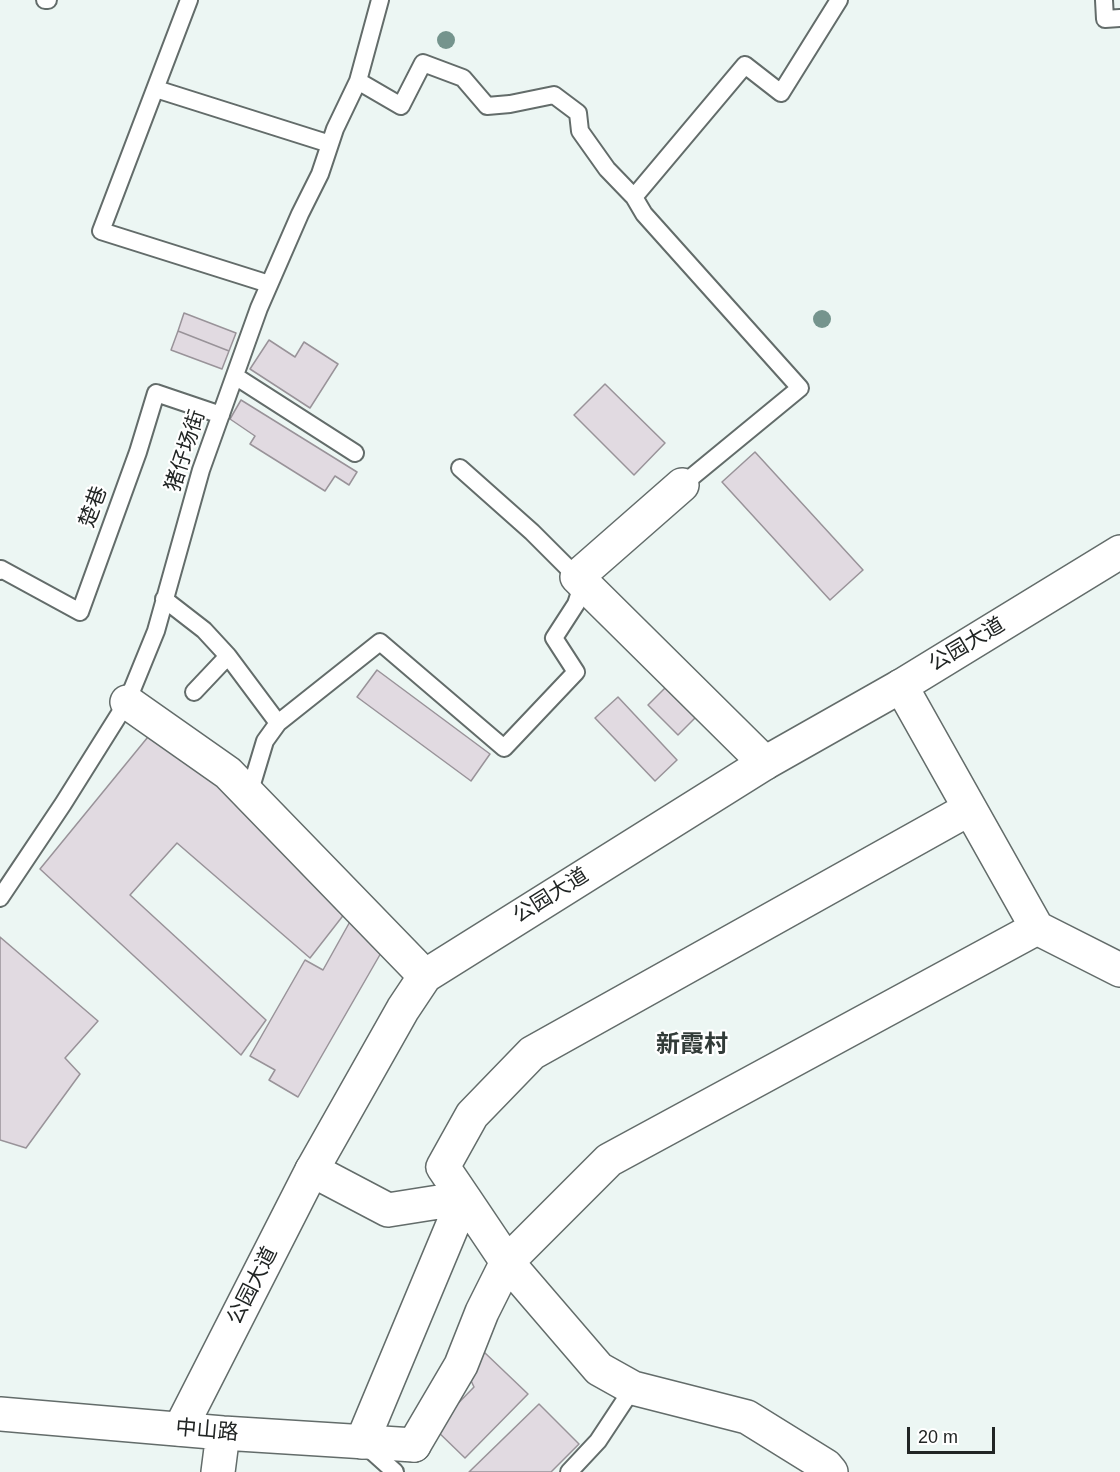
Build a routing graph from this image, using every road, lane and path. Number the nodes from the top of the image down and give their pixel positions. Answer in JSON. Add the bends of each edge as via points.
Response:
{"nodes":[{"id":1,"x":189,"y":0,"type":"edge"},
{"id":2,"x":380,"y":0,"type":"edge"},
{"id":3,"x":839,"y":0,"type":"edge"},
{"id":4,"x":1104,"y":0,"type":"edge"},
{"id":5,"x":1120,"y":18,"type":"edge"},
{"id":6,"x":358,"y":81,"type":"junction"},
{"id":7,"x":156,"y":89,"type":"junction"},
{"id":8,"x":330,"y":144,"type":"junction"},
{"id":9,"x":634,"y":197,"type":"junction"},
{"id":10,"x":269,"y":284,"type":"junction"},
{"id":11,"x":235,"y":376,"type":"junction"},
{"id":12,"x":221,"y":415,"type":"junction"},
{"id":13,"x":355,"y":453,"type":"dead end"},
{"id":14,"x":460,"y":468,"type":"dead end"},
{"id":15,"x":682,"y":485,"type":"joint"},
{"id":16,"x":1120,"y":552,"type":"edge"},
{"id":17,"x":0,"y":571,"type":"edge"},
{"id":18,"x":577,"y":577,"type":"junction"},
{"id":19,"x":164,"y":599,"type":"junction"},
{"id":20,"x":228,"y":656,"type":"junction"},
{"id":21,"x":901,"y":686,"type":"junction"},
{"id":22,"x":194,"y":692,"type":"dead end"},
{"id":23,"x":127,"y":702,"type":"junction"},
{"id":24,"x":278,"y":723,"type":"junction"},
{"id":25,"x":765,"y":763,"type":"junction"},
{"id":26,"x":249,"y":794,"type":"junction"},
{"id":27,"x":969,"y":809,"type":"junction"},
{"id":28,"x":0,"y":897,"type":"edge"},
{"id":29,"x":1037,"y":928,"type":"junction"},
{"id":30,"x":1120,"y":970,"type":"edge"},
{"id":31,"x":425,"y":976,"type":"junction"},
{"id":32,"x":312,"y":1170,"type":"junction"},
{"id":33,"x":464,"y":1198,"type":"junction"},
{"id":34,"x":507,"y":1262,"type":"junction"},
{"id":35,"x":633,"y":1388,"type":"junction"},
{"id":36,"x":0,"y":1414,"type":"edge"},
{"id":37,"x":180,"y":1429,"type":"junction"},
{"id":38,"x":223,"y":1433,"type":"junction"},
{"id":39,"x":362,"y":1442,"type":"junction"},
{"id":40,"x":218,"y":1472,"type":"edge"},
{"id":41,"x":395,"y":1472,"type":"edge"},
{"id":42,"x":569,"y":1472,"type":"edge"},
{"id":43,"x":831,"y":1472,"type":"edge"}],
"edges":[{"from":1,"to":7,"type":"lane"},
{"from":2,"to":6,"type":"lane","name":"猪仔场街"},
{"from":3,"to":9,"type":"lane","via":[[781,93],[745,65]]},
{"from":4,"to":5,"type":"lane","via":[[1105,18]]},
{"from":6,"to":8,"type":"lane","name":"猪仔场街"},
{"from":6,"to":9,"type":"lane","via":[[401,106],[423,63],[463,78],[487,106],[554,95],[578,113],[580,131],[607,169]]},
{"from":7,"to":8,"type":"lane"},
{"from":7,"to":10,"type":"lane","via":[[101,231]]},
{"from":8,"to":10,"type":"lane","name":"猪仔场街","via":[[321,174]]},
{"from":9,"to":15,"type":"lane","via":[[644,214],[800,388]]},
{"from":10,"to":11,"type":"lane","name":"猪仔场街"},
{"from":11,"to":12,"type":"lane","name":"猪仔场街"},
{"from":11,"to":13,"type":"lane"},
{"from":12,"to":17,"type":"lane","name":"楚巷","via":[[156,393],[80,612]]},
{"from":12,"to":19,"type":"lane","name":"猪仔场街"},
{"from":14,"to":18,"type":"lane"},
{"from":15,"to":18,"type":"street"},
{"from":16,"to":21,"type":"street","name":"公园大道"},
{"from":18,"to":24,"type":"lane","via":[[576,604],[554,638],[576,672],[504,748],[380,642]]},
{"from":18,"to":25,"type":"street"},
{"from":19,"to":20,"type":"lane","via":[[204,630]]},
{"from":19,"to":23,"type":"lane","name":"猪仔场街","via":[[156,631]]},
{"from":20,"to":22,"type":"lane"},
{"from":20,"to":24,"type":"lane"},
{"from":21,"to":25,"type":"street","name":"公园大道"},
{"from":21,"to":27,"type":"street"},
{"from":23,"to":26,"type":"street","via":[[228,773]]},
{"from":23,"to":28,"type":"lane","name":"猪仔场街"},
{"from":24,"to":26,"type":"lane","via":[[265,741]]},
{"from":25,"to":31,"type":"street","name":"公园大道"},
{"from":26,"to":31,"type":"street"},
{"from":27,"to":29,"type":"street"},
{"from":27,"to":33,"type":"street","via":[[532,1053],[472,1115],[443,1167]]},
{"from":29,"to":30,"type":"street"},
{"from":29,"to":34,"type":"street","via":[[609,1160]]},
{"from":31,"to":32,"type":"street","name":"公园大道"},
{"from":32,"to":33,"type":"street","via":[[388,1210]]},
{"from":32,"to":37,"type":"street","name":"公园大道"},
{"from":33,"to":34,"type":"street"},
{"from":33,"to":39,"type":"street"},
{"from":34,"to":35,"type":"street","via":[[599,1369]]},
{"from":34,"to":39,"type":"street","name":"中山路","via":[[461,1365],[414,1445]]},
{"from":35,"to":42,"type":"lane","via":[[598,1442]]},
{"from":35,"to":43,"type":"street","via":[[747,1417]]},
{"from":36,"to":37,"type":"street","name":"中山路"},
{"from":37,"to":38,"type":"street","name":"中山路"},
{"from":38,"to":39,"type":"street","name":"中山路"},
{"from":38,"to":40,"type":"street"},
{"from":39,"to":41,"type":"lane"}]}
